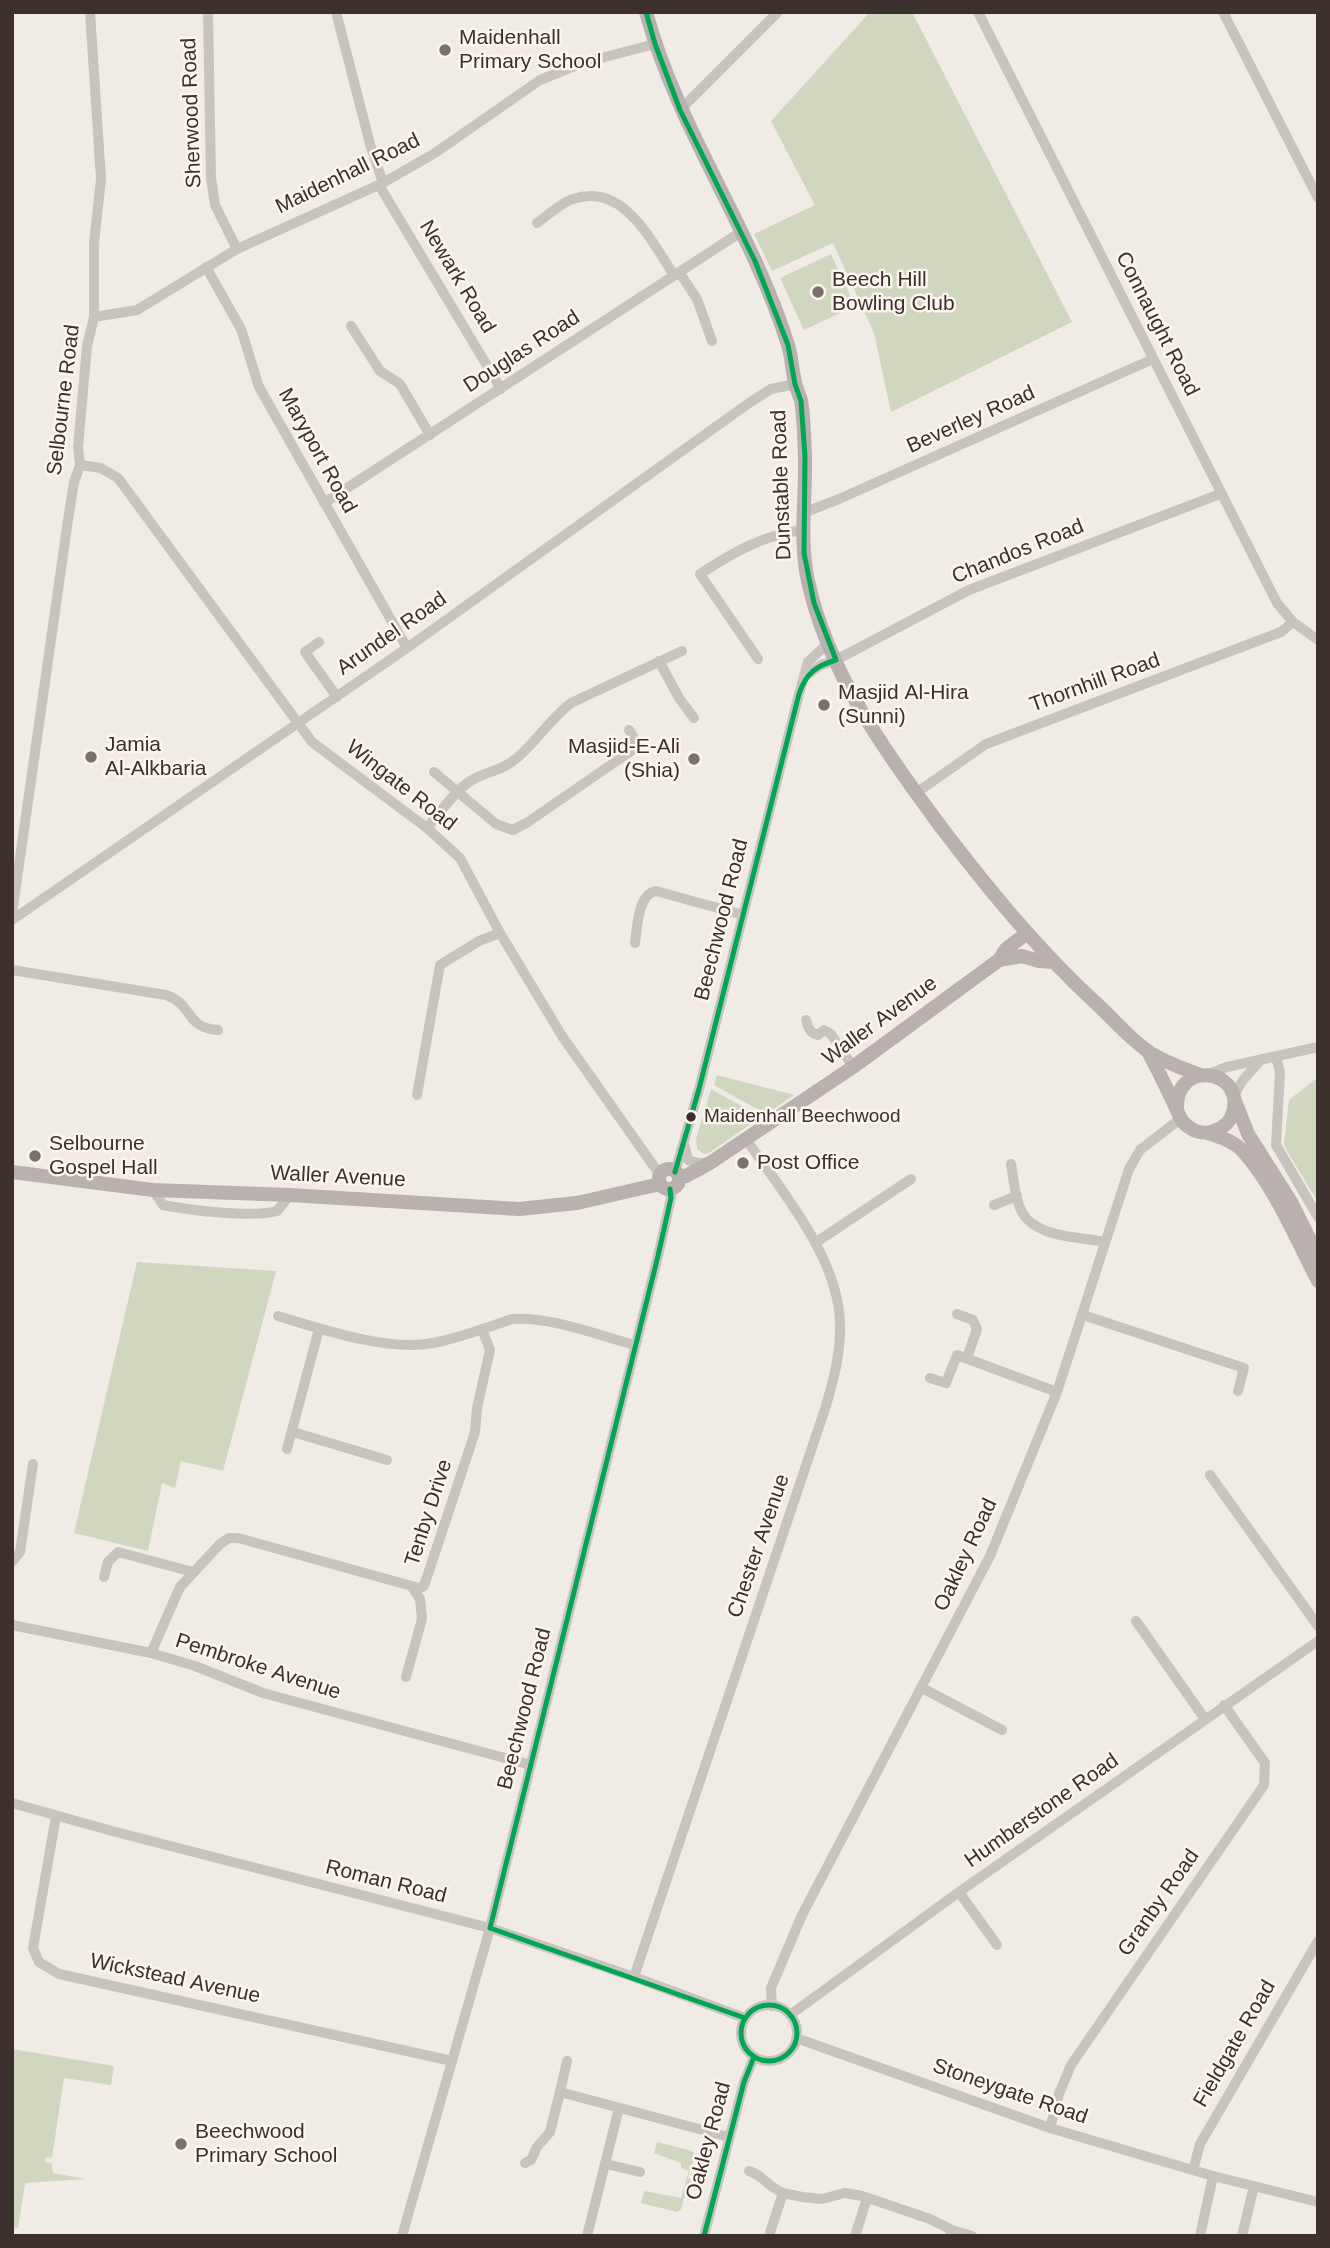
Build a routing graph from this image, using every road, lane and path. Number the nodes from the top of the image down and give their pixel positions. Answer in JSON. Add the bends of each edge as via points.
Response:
{"nodes":[{"id":1,"x":90,"y":12,"type":"edge"},
{"id":2,"x":208,"y":12,"type":"edge"},
{"id":3,"x":336,"y":12,"type":"edge"},
{"id":4,"x":646,"y":12,"type":"edge"},
{"id":5,"x":778,"y":12,"type":"edge"},
{"id":6,"x":978,"y":12,"type":"edge"},
{"id":7,"x":1223,"y":12,"type":"edge"},
{"id":8,"x":654,"y":44,"type":"junction"},
{"id":9,"x":680,"y":110,"type":"junction"},
{"id":10,"x":381,"y":184,"type":"junction"},
{"id":11,"x":1318,"y":198,"type":"edge"},
{"id":12,"x":537,"y":223,"type":"dead end"},
{"id":13,"x":741,"y":232,"type":"junction"},
{"id":14,"x":237,"y":249,"type":"junction"},
{"id":15,"x":206,"y":267,"type":"junction"},
{"id":16,"x":676,"y":274,"type":"junction"},
{"id":17,"x":94,"y":317,"type":"junction"},
{"id":18,"x":351,"y":326,"type":"dead end"},
{"id":19,"x":712,"y":341,"type":"dead end"},
{"id":20,"x":1153,"y":359,"type":"junction"},
{"id":21,"x":795,"y":384,"type":"junction"},
{"id":22,"x":501,"y":389,"type":"junction"},
{"id":23,"x":430,"y":435,"type":"junction"},
{"id":24,"x":80,"y":466,"type":"junction"},
{"id":25,"x":1220,"y":494,"type":"junction"},
{"id":26,"x":324,"y":503,"type":"junction"},
{"id":27,"x":803,"y":513,"type":"junction"},
{"id":28,"x":803,"y":530,"type":"junction"},
{"id":29,"x":1293,"y":622,"type":"junction"},
{"id":30,"x":1318,"y":640,"type":"edge"},
{"id":31,"x":319,"y":642,"type":"dead end"},
{"id":32,"x":829,"y":642,"type":"junction"},
{"id":33,"x":407,"y":648,"type":"junction"},
{"id":34,"x":682,"y":651,"type":"dead end"},
{"id":35,"x":758,"y":659,"type":"dead end"},
{"id":36,"x":836,"y":660,"type":"junction"},
{"id":37,"x":659,"y":661,"type":"junction"},
{"id":38,"x":804,"y":677,"type":"junction"},
{"id":39,"x":337,"y":697,"type":"junction"},
{"id":40,"x":694,"y":718,"type":"dead end"},
{"id":41,"x":297,"y":725,"type":"junction"},
{"id":42,"x":629,"y":730,"type":"dead end"},
{"id":43,"x":434,"y":772,"type":"dead end"},
{"id":44,"x":460,"y":792,"type":"junction"},
{"id":45,"x":916,"y":793,"type":"junction"},
{"id":46,"x":427,"y":828,"type":"junction"},
{"id":47,"x":12,"y":914,"type":"edge"},
{"id":48,"x":743,"y":915,"type":"junction"},
{"id":49,"x":12,"y":920,"type":"edge"},
{"id":50,"x":500,"y":933,"type":"junction"},
{"id":51,"x":1027,"y":933,"type":"junction"},
{"id":52,"x":635,"y":943,"type":"dead end"},
{"id":53,"x":999,"y":960,"type":"junction"},
{"id":54,"x":1053,"y":962,"type":"junction"},
{"id":55,"x":12,"y":971,"type":"edge"},
{"id":56,"x":806,"y":1020,"type":"dead end"},
{"id":57,"x":218,"y":1030,"type":"dead end"},
{"id":58,"x":1318,"y":1047,"type":"edge"},
{"id":59,"x":1148,"y":1051,"type":"junction"},
{"id":60,"x":1276,"y":1057,"type":"junction"},
{"id":61,"x":1260,"y":1061,"type":"junction"},
{"id":62,"x":853,"y":1067,"type":"junction"},
{"id":63,"x":1204,"y":1074,"type":"junction"},
{"id":64,"x":417,"y":1095,"type":"dead end"},
{"id":65,"x":1234,"y":1098,"type":"junction"},
{"id":66,"x":1178,"y":1114,"type":"junction"},
{"id":67,"x":1208,"y":1133,"type":"junction"},
{"id":68,"x":746,"y":1139,"type":"junction"},
{"id":69,"x":685,"y":1141,"type":"junction"},
{"id":70,"x":710,"y":1163,"type":"junction"},
{"id":71,"x":1011,"y":1164,"type":"dead end"},
{"id":72,"x":12,"y":1172,"type":"edge"},
{"id":73,"x":669,"y":1179,"type":"junction"},
{"id":74,"x":911,"y":1179,"type":"dead end"},
{"id":75,"x":1017,"y":1196,"type":"junction"},
{"id":76,"x":994,"y":1205,"type":"dead end"},
{"id":77,"x":1318,"y":1217,"type":"edge"},
{"id":78,"x":815,"y":1242,"type":"junction"},
{"id":79,"x":1105,"y":1242,"type":"junction"},
{"id":80,"x":1318,"y":1256,"type":"edge"},
{"id":81,"x":1318,"y":1281,"type":"edge"},
{"id":82,"x":957,"y":1314,"type":"dead end"},
{"id":83,"x":1083,"y":1315,"type":"junction"},
{"id":84,"x":278,"y":1316,"type":"dead end"},
{"id":85,"x":319,"y":1329,"type":"junction"},
{"id":86,"x":482,"y":1329,"type":"junction"},
{"id":87,"x":635,"y":1345,"type":"junction"},
{"id":88,"x":967,"y":1358,"type":"junction"},
{"id":89,"x":930,"y":1378,"type":"dead end"},
{"id":90,"x":1238,"y":1391,"type":"dead end"},
{"id":91,"x":1057,"y":1392,"type":"junction"},
{"id":92,"x":293,"y":1432,"type":"junction"},
{"id":93,"x":287,"y":1449,"type":"dead end"},
{"id":94,"x":387,"y":1460,"type":"dead end"},
{"id":95,"x":33,"y":1464,"type":"dead end"},
{"id":96,"x":1210,"y":1475,"type":"dead end"},
{"id":97,"x":12,"y":1562,"type":"edge"},
{"id":98,"x":193,"y":1572,"type":"junction"},
{"id":99,"x":104,"y":1577,"type":"dead end"},
{"id":100,"x":412,"y":1587,"type":"junction"},
{"id":101,"x":1136,"y":1621,"type":"dead end"},
{"id":102,"x":12,"y":1625,"type":"edge"},
{"id":103,"x":1318,"y":1626,"type":"edge"},
{"id":104,"x":1318,"y":1641,"type":"edge"},
{"id":105,"x":151,"y":1653,"type":"junction"},
{"id":106,"x":406,"y":1676,"type":"dead end"},
{"id":107,"x":922,"y":1688,"type":"junction"},
{"id":108,"x":1224,"y":1705,"type":"junction"},
{"id":109,"x":1205,"y":1719,"type":"junction"},
{"id":110,"x":1002,"y":1730,"type":"dead end"},
{"id":111,"x":531,"y":1765,"type":"junction"},
{"id":112,"x":12,"y":1802,"type":"edge"},
{"id":113,"x":56,"y":1816,"type":"junction"},
{"id":114,"x":959,"y":1892,"type":"junction"},
{"id":115,"x":490,"y":1928,"type":"junction"},
{"id":116,"x":1318,"y":1941,"type":"edge"},
{"id":117,"x":997,"y":1945,"type":"dead end"},
{"id":118,"x":634,"y":1977,"type":"junction"},
{"id":119,"x":772,"y":2006,"type":"junction"},
{"id":120,"x":790,"y":2015,"type":"junction"},
{"id":121,"x":745,"y":2018,"type":"junction"},
{"id":122,"x":796,"y":2038,"type":"junction"},
{"id":123,"x":754,"y":2057,"type":"junction"},
{"id":124,"x":452,"y":2061,"type":"junction"},
{"id":125,"x":567,"y":2062,"type":"dead end"},
{"id":126,"x":561,"y":2092,"type":"junction"},
{"id":127,"x":620,"y":2108,"type":"junction"},
{"id":128,"x":1050,"y":2128,"type":"junction"},
{"id":129,"x":729,"y":2137,"type":"junction"},
{"id":130,"x":525,"y":2163,"type":"dead end"},
{"id":131,"x":606,"y":2164,"type":"junction"},
{"id":132,"x":1193,"y":2170,"type":"junction"},
{"id":133,"x":749,"y":2171,"type":"dead end"},
{"id":134,"x":640,"y":2172,"type":"dead end"},
{"id":135,"x":1213,"y":2176,"type":"junction"},
{"id":136,"x":1254,"y":2186,"type":"junction"},
{"id":137,"x":783,"y":2193,"type":"junction"},
{"id":138,"x":867,"y":2198,"type":"junction"},
{"id":139,"x":1318,"y":2202,"type":"edge"},
{"id":140,"x":951,"y":2233,"type":"edge"},
{"id":141,"x":402,"y":2236,"type":"edge"},
{"id":142,"x":587,"y":2236,"type":"edge"},
{"id":143,"x":704,"y":2236,"type":"edge"},
{"id":144,"x":769,"y":2236,"type":"edge"},
{"id":145,"x":855,"y":2236,"type":"edge"},
{"id":146,"x":972,"y":2236,"type":"edge"},
{"id":147,"x":1200,"y":2236,"type":"edge"},
{"id":148,"x":1242,"y":2236,"type":"edge"}],
"edges":[{"from":1,"to":17,"type":"street","name":"Selbourne Road","via":[[101,179],[94,243]]},
{"from":2,"to":14,"type":"street","name":"Sherwood Road","via":[[215,205]]},
{"from":3,"to":10,"type":"street","name":"Newark Road"},
{"from":4,"to":8,"type":"main road","name":"Dunstable Road"},
{"from":5,"to":9,"type":"street"},
{"from":6,"to":20,"type":"street","name":"Connaught Road"},
{"from":7,"to":11,"type":"street"},
{"from":8,"to":9,"type":"main road","name":"Dunstable Road"},
{"from":8,"to":10,"type":"street","name":"Maidenhall Road","via":[[568,67],[540,80],[435,153]]},
{"from":9,"to":13,"type":"main road","name":"Dunstable Road"},
{"from":10,"to":14,"type":"street","name":"Maidenhall Road"},
{"from":10,"to":22,"type":"street","name":"Newark Road"},
{"from":12,"to":16,"type":"street","via":[[572,199],[596,195],[620,204],[637,219]]},
{"from":13,"to":16,"type":"street","name":"Douglas Road"},
{"from":13,"to":21,"type":"main road","name":"Dunstable Road","via":[[770,294],[788,345]]},
{"from":14,"to":15,"type":"street","name":"Maidenhall Road"},
{"from":15,"to":17,"type":"street","name":"Maidenhall Road","via":[[137,310]]},
{"from":15,"to":26,"type":"street","name":"Maryport Road","via":[[241,329],[259,387]]},
{"from":16,"to":19,"type":"street","via":[[697,299]]},
{"from":16,"to":22,"type":"street","name":"Douglas Road"},
{"from":17,"to":24,"type":"street","name":"Selbourne Road","via":[[87,346]]},
{"from":18,"to":23,"type":"street","via":[[380,371],[400,384]]},
{"from":20,"to":25,"type":"street","name":"Connaught Road"},
{"from":20,"to":27,"type":"street","name":"Beverley Road"},
{"from":21,"to":27,"type":"main road","name":"Dunstable Road","via":[[801,401],[805,456]]},
{"from":21,"to":33,"type":"street","name":"Arundel Road","via":[[771,389],[749,403]]},
{"from":22,"to":23,"type":"street","name":"Douglas Road"},
{"from":23,"to":26,"type":"street","name":"Douglas Road"},
{"from":24,"to":41,"type":"street","name":"Wingate Road","via":[[101,468],[118,478]]},
{"from":24,"to":47,"type":"street","name":"Selbourne Road","via":[[68,520]]},
{"from":25,"to":29,"type":"street","name":"Connaught Road","via":[[1277,603]]},
{"from":25,"to":36,"type":"street","name":"Chandos Road","via":[[969,590]]},
{"from":26,"to":33,"type":"street","name":"Maryport Road"},
{"from":27,"to":28,"type":"main road","name":"Dunstable Road"},
{"from":28,"to":32,"type":"main road","name":"Dunstable Road","via":[[808,580]]},
{"from":28,"to":35,"type":"street","via":[[756,541],[700,574]]},
{"from":29,"to":30,"type":"street","name":"Connaught Road"},
{"from":29,"to":45,"type":"street","name":"Thornhill Road","via":[[1244,647],[986,744]]},
{"from":31,"to":39,"type":"street","via":[[305,652]]},
{"from":32,"to":36,"type":"main road","name":"Dunstable Road"},
{"from":32,"to":38,"type":"street","name":"Beechwood Road","via":[[808,663]]},
{"from":33,"to":39,"type":"street","name":"Arundel Road"},
{"from":34,"to":37,"type":"street"},
{"from":36,"to":38,"type":"street","via":[[821,664]]},
{"from":36,"to":45,"type":"main road","name":"Dunstable Road","via":[[877,738]]},
{"from":37,"to":40,"type":"street"},
{"from":37,"to":44,"type":"street","via":[[571,703],[516,760],[472,780]]},
{"from":38,"to":48,"type":"street","name":"Beechwood Road"},
{"from":39,"to":41,"type":"street","name":"Arundel Road"},
{"from":41,"to":46,"type":"street","name":"Wingate Road","via":[[312,742]]},
{"from":41,"to":49,"type":"street","name":"Arundel Road"},
{"from":42,"to":44,"type":"street","via":[[635,738],[631,751],[513,830],[496,824]]},
{"from":43,"to":44,"type":"street"},
{"from":44,"to":46,"type":"street"},
{"from":45,"to":51,"type":"main road","name":"Dunstable Road"},
{"from":46,"to":50,"type":"street","name":"Wingate Road","via":[[460,858]]},
{"from":48,"to":52,"type":"street","via":[[649,892]]},
{"from":48,"to":69,"type":"street","name":"Beechwood Road"},
{"from":50,"to":64,"type":"street","via":[[440,965]]},
{"from":50,"to":73,"type":"street","name":"Wingate Road","via":[[562,1036]]},
{"from":51,"to":53,"type":"main road","name":"Waller Avenue"},
{"from":51,"to":54,"type":"main road","name":"Dunstable Road"},
{"from":53,"to":54,"type":"main road","via":[[1022,956]]},
{"from":53,"to":62,"type":"main road","name":"Waller Avenue"},
{"from":54,"to":59,"type":"main road","name":"Dunstable Road"},
{"from":55,"to":57,"type":"street","via":[[166,995],[177,999],[203,1029]]},
{"from":56,"to":62,"type":"street","via":[[813,1034],[824,1030],[831,1034]]},
{"from":58,"to":60,"type":"street"},
{"from":59,"to":63,"type":"main road"},
{"from":59,"to":66,"type":"main road"},
{"from":60,"to":61,"type":"street"},
{"from":60,"to":77,"type":"street","via":[[1280,1072],[1276,1145]]},
{"from":61,"to":63,"type":"street"},
{"from":61,"to":65,"type":"street"},
{"from":62,"to":68,"type":"main road","name":"Waller Avenue"},
{"from":63,"to":65,"type":"main road","via":[[1224,1081]]},
{"from":63,"to":66,"type":"main road","via":[[1184,1083],[1176,1100]]},
{"from":65,"to":67,"type":"main road","via":[[1231,1118]]},
{"from":65,"to":80,"type":"main road","via":[[1248,1134]]},
{"from":66,"to":67,"type":"main road","via":[[1192,1130]]},
{"from":66,"to":79,"type":"street","name":"Oakley Road","via":[[1140,1150],[1129,1169]]},
{"from":67,"to":81,"type":"main road","via":[[1241,1149],[1270,1190]]},
{"from":68,"to":70,"type":"main road","name":"Waller Avenue"},
{"from":68,"to":78,"type":"street","name":"Chester Avenue"},
{"from":69,"to":70,"type":"street","via":[[688,1160]]},
{"from":69,"to":73,"type":"street","name":"Beechwood Road"},
{"from":70,"to":73,"type":"main road","name":"Waller Avenue","via":[[687,1176]]},
{"from":71,"to":75,"type":"street"},
{"from":72,"to":73,"type":"main road","name":"Waller Avenue","via":[[153,1190],[519,1209],[577,1203]]},
{"from":73,"to":87,"type":"street","name":"Beechwood Road","via":[[667,1218]]},
{"from":74,"to":78,"type":"street"},
{"from":75,"to":76,"type":"street"},
{"from":75,"to":79,"type":"street","via":[[1026,1217],[1049,1232]]},
{"from":78,"to":118,"type":"street","name":"Chester Avenue","via":[[831,1280],[840,1324],[832,1384]]},
{"from":79,"to":83,"type":"street","name":"Oakley Road"},
{"from":82,"to":88,"type":"street","via":[[973,1320],[977,1329]]},
{"from":83,"to":90,"type":"street","via":[[1244,1368]]},
{"from":83,"to":91,"type":"street","name":"Oakley Road"},
{"from":84,"to":85,"type":"street"},
{"from":85,"to":86,"type":"street","via":[[384,1343],[431,1344]]},
{"from":85,"to":92,"type":"street"},
{"from":86,"to":87,"type":"street","via":[[523,1318]]},
{"from":86,"to":100,"type":"street","name":"Tenby Drive","via":[[490,1350],[475,1432],[427,1583]]},
{"from":87,"to":111,"type":"street","name":"Beechwood Road"},
{"from":88,"to":89,"type":"street","via":[[957,1355],[946,1383]]},
{"from":88,"to":91,"type":"street"},
{"from":91,"to":107,"type":"street","name":"Oakley Road","via":[[990,1556]]},
{"from":92,"to":93,"type":"street"},
{"from":92,"to":94,"type":"street"},
{"from":95,"to":97,"type":"street","via":[[20,1552]]},
{"from":96,"to":103,"type":"street"},
{"from":98,"to":99,"type":"street","via":[[118,1552],[108,1562]]},
{"from":98,"to":100,"type":"street","name":"Tenby Drive","via":[[220,1544],[238,1538]]},
{"from":98,"to":105,"type":"street","name":"Tenby Drive","via":[[175,1598]]},
{"from":100,"to":106,"type":"street","via":[[420,1599],[422,1619]]},
{"from":101,"to":109,"type":"street"},
{"from":102,"to":105,"type":"street","name":"Pembroke Avenue"},
{"from":104,"to":108,"type":"street","name":"Humberstone Road"},
{"from":105,"to":111,"type":"street","name":"Pembroke Avenue","via":[[263,1693]]},
{"from":107,"to":110,"type":"street"},
{"from":107,"to":119,"type":"street","name":"Oakley Road","via":[[802,1915],[771,1988]]},
{"from":108,"to":109,"type":"street","name":"Humberstone Road"},
{"from":108,"to":128,"type":"street","name":"Granby Road","via":[[1265,1763],[1264,1785],[1072,2065]]},
{"from":109,"to":114,"type":"street","name":"Humberstone Road"},
{"from":111,"to":115,"type":"street","name":"Beechwood Road"},
{"from":112,"to":113,"type":"street","name":"Roman Road"},
{"from":113,"to":115,"type":"street","name":"Roman Road"},
{"from":113,"to":124,"type":"street","name":"Wickstead Avenue","via":[[33,1948],[39,1962],[59,1974]]},
{"from":114,"to":117,"type":"street"},
{"from":114,"to":120,"type":"street","name":"Humberstone Road"},
{"from":115,"to":118,"type":"street","name":"Roman Road"},
{"from":115,"to":124,"type":"street","name":"Beechwood Road"},
{"from":116,"to":132,"type":"street","name":"Fieldgate Road","via":[[1200,2144]]},
{"from":118,"to":121,"type":"street","name":"Roman Road"},
{"from":119,"to":120,"type":"street"},
{"from":119,"to":121,"type":"street","via":[[757,2008]]},
{"from":120,"to":122,"type":"street"},
{"from":121,"to":123,"type":"street","via":[[743,2044]]},
{"from":122,"to":123,"type":"street","via":[[780,2059]]},
{"from":122,"to":128,"type":"street","name":"Stoneygate Road"},
{"from":123,"to":129,"type":"street","name":"Oakley Road"},
{"from":124,"to":141,"type":"street","name":"Beechwood Road"},
{"from":125,"to":126,"type":"street"},
{"from":126,"to":127,"type":"street"},
{"from":126,"to":130,"type":"street","via":[[550,2132]]},
{"from":127,"to":129,"type":"street"},
{"from":127,"to":131,"type":"street"},
{"from":128,"to":132,"type":"street","name":"Stoneygate Road"},
{"from":129,"to":143,"type":"street","name":"Oakley Road"},
{"from":131,"to":134,"type":"street"},
{"from":131,"to":142,"type":"street"},
{"from":132,"to":135,"type":"street","name":"Stoneygate Road"},
{"from":133,"to":137,"type":"street"},
{"from":135,"to":136,"type":"street","name":"Stoneygate Road"},
{"from":135,"to":147,"type":"street"},
{"from":136,"to":139,"type":"street","name":"Stoneygate Road"},
{"from":136,"to":148,"type":"street"},
{"from":137,"to":138,"type":"street","via":[[822,2199],[845,2193]]},
{"from":137,"to":144,"type":"street"},
{"from":138,"to":140,"type":"street","via":[[930,2219]]},
{"from":138,"to":145,"type":"street"},
{"from":140,"to":146,"type":"street"}]}
